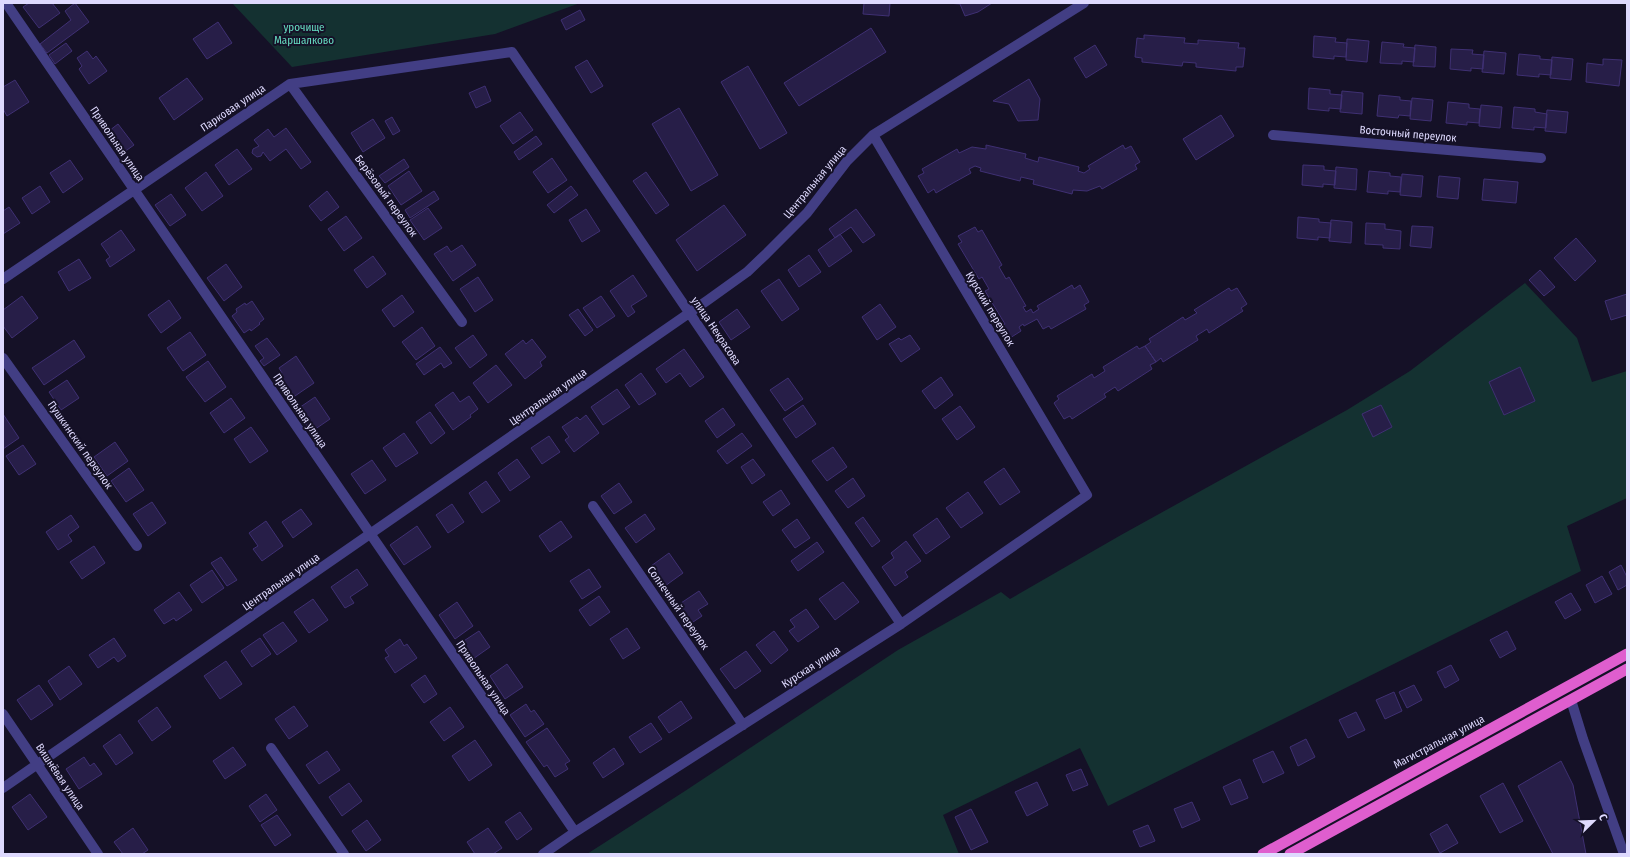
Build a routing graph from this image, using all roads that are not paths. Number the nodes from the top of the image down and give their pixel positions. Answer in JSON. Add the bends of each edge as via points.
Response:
{"nodes":[{"id":1,"x":6,"y":3,"type":"edge"},
{"id":2,"x":1084,"y":3,"type":"edge"},
{"id":3,"x":512,"y":52,"type":"joint"},
{"id":4,"x":290,"y":84,"type":"junction"},
{"id":5,"x":873,"y":135,"type":"junction"},
{"id":6,"x":1273,"y":135,"type":"dead end"},
{"id":7,"x":1541,"y":158,"type":"dead end"},
{"id":8,"x":134,"y":190,"type":"junction"},
{"id":9,"x":3,"y":279,"type":"edge"},
{"id":10,"x":690,"y":313,"type":"junction"},
{"id":11,"x":462,"y":322,"type":"dead end"},
{"id":12,"x":3,"y":358,"type":"edge"},
{"id":13,"x":1087,"y":495,"type":"joint"},
{"id":14,"x":593,"y":506,"type":"dead end"},
{"id":15,"x":370,"y":535,"type":"junction"},
{"id":16,"x":137,"y":546,"type":"dead end"},
{"id":17,"x":901,"y":624,"type":"junction"},
{"id":18,"x":1627,"y":654,"type":"edge"},
{"id":19,"x":1627,"y":669,"type":"edge"},
{"id":20,"x":1572,"y":700,"type":"junction"},
{"id":21,"x":3,"y":714,"type":"edge"},
{"id":22,"x":743,"y":725,"type":"junction"},
{"id":23,"x":271,"y":748,"type":"dead end"},
{"id":24,"x":37,"y":764,"type":"junction"},
{"id":25,"x":3,"y":788,"type":"edge"},
{"id":26,"x":575,"y":832,"type":"junction"},
{"id":27,"x":98,"y":854,"type":"edge"},
{"id":28,"x":344,"y":854,"type":"edge"},
{"id":29,"x":543,"y":854,"type":"edge"},
{"id":30,"x":1263,"y":854,"type":"edge"},
{"id":31,"x":1290,"y":854,"type":"edge"},
{"id":32,"x":1624,"y":854,"type":"edge"}],
"edges":[{"from":1,"to":8,"type":"street","name":"Привольная улица"},
{"from":2,"to":5,"type":"street","name":"Центральная улица"},
{"from":3,"to":4,"type":"street","name":"Парковая улица"},
{"from":3,"to":10,"type":"street","name":"улица Некрасова"},
{"from":4,"to":8,"type":"street","name":"Парковая улица"},
{"from":4,"to":11,"type":"street","name":"Берёзовый переулок"},
{"from":5,"to":10,"type":"street","name":"Центральная улица","via":[[847,161],[807,213],[767,253],[747,272]]},
{"from":5,"to":13,"type":"street","name":"Курский переулок"},
{"from":6,"to":7,"type":"street","name":"Восточный переулок"},
{"from":8,"to":9,"type":"street","name":"Парковая улица"},
{"from":8,"to":15,"type":"street","name":"Привольная улица"},
{"from":10,"to":15,"type":"street","name":"Центральная улица"},
{"from":10,"to":17,"type":"street","name":"улица Некрасова"},
{"from":12,"to":16,"type":"street","name":"Пушкинский переулок"},
{"from":13,"to":17,"type":"street","name":"Курская улица"},
{"from":14,"to":22,"type":"street","name":"Солнечный переулок"},
{"from":15,"to":24,"type":"street","name":"Центральная улица"},
{"from":15,"to":26,"type":"street","name":"Привольная улица"},
{"from":17,"to":22,"type":"street","name":"Курская улица"},
{"from":18,"to":30,"type":"highway","name":"Магистральная улица"},
{"from":19,"to":20,"type":"highway"},
{"from":20,"to":31,"type":"highway"},
{"from":20,"to":32,"type":"street","via":[[1583,739]]},
{"from":21,"to":24,"type":"street","name":"Вишнёвая улица"},
{"from":22,"to":26,"type":"street","name":"Курская улица"},
{"from":23,"to":28,"type":"street"},
{"from":24,"to":25,"type":"street","name":"Центральная улица"},
{"from":24,"to":27,"type":"street","name":"Вишнёвая улица"},
{"from":26,"to":29,"type":"street","name":"Курская улица"}]}
